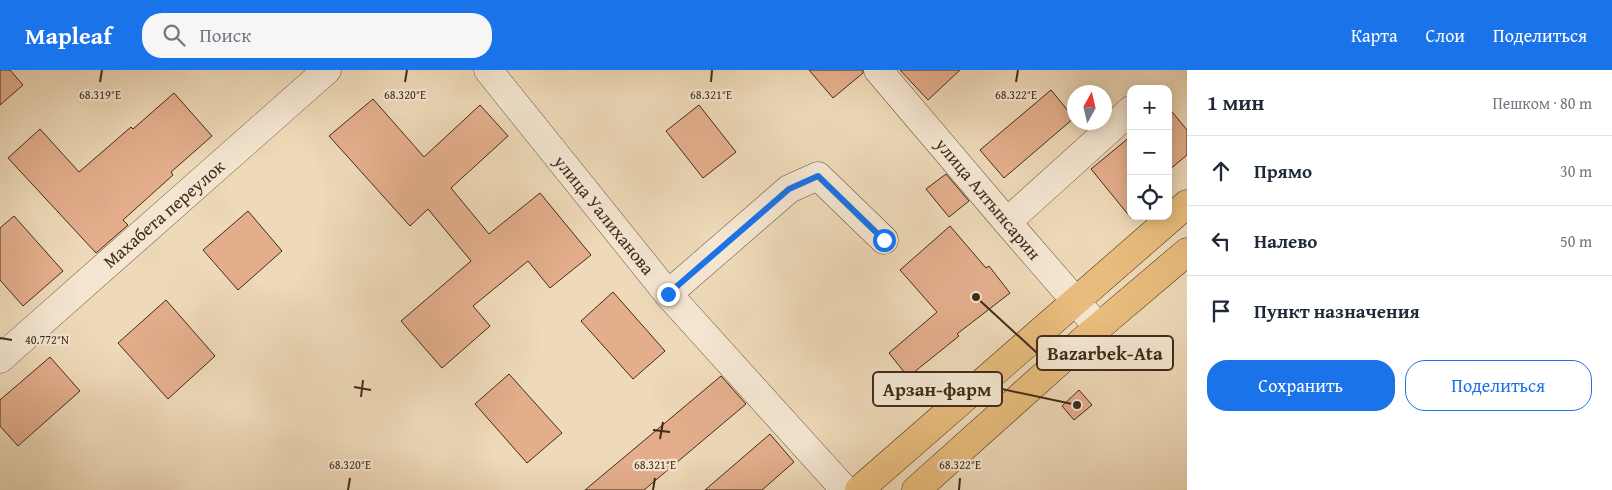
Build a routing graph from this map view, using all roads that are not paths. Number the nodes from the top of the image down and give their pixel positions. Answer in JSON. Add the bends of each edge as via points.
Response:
{"nodes":[{"id":1,"x":327,"y":70,"type":"edge"},
{"id":2,"x":488,"y":70,"type":"edge"},
{"id":3,"x":878,"y":70,"type":"edge"},
{"id":4,"x":1127,"y":114,"type":"edge"},
{"id":5,"x":1187,"y":204,"type":"edge"},
{"id":6,"x":1007,"y":222,"type":"junction"},
{"id":7,"x":884,"y":240,"type":"dead end"},
{"id":8,"x":1187,"y":252,"type":"edge"},
{"id":9,"x":668,"y":294,"type":"junction"},
{"id":10,"x":1076,"y":302,"type":"junction"},
{"id":11,"x":1098,"y":327,"type":"junction"},
{"id":12,"x":0,"y":359,"type":"edge"},
{"id":13,"x":845,"y":490,"type":"edge"},
{"id":14,"x":860,"y":490,"type":"edge"},
{"id":15,"x":916,"y":490,"type":"edge"}],
"edges":[{"from":1,"to":12,"type":"street","name":"Махабета переулок"},
{"from":2,"to":9,"type":"street","name":"улица Уалиханова"},
{"from":3,"to":6,"type":"street","name":"улица Алтынсарин"},
{"from":4,"to":6,"type":"street"},
{"from":5,"to":10,"type":"main road"},
{"from":6,"to":10,"type":"street","name":"улица Алтынсарин"},
{"from":7,"to":9,"type":"street","via":[[818,176],[789,189]]},
{"from":8,"to":11,"type":"main road"},
{"from":9,"to":13,"type":"street","name":"улица Уалиханова"},
{"from":10,"to":11,"type":"street","name":"улица Алтынсарин"},
{"from":10,"to":14,"type":"main road"},
{"from":11,"to":15,"type":"main road"}]}
